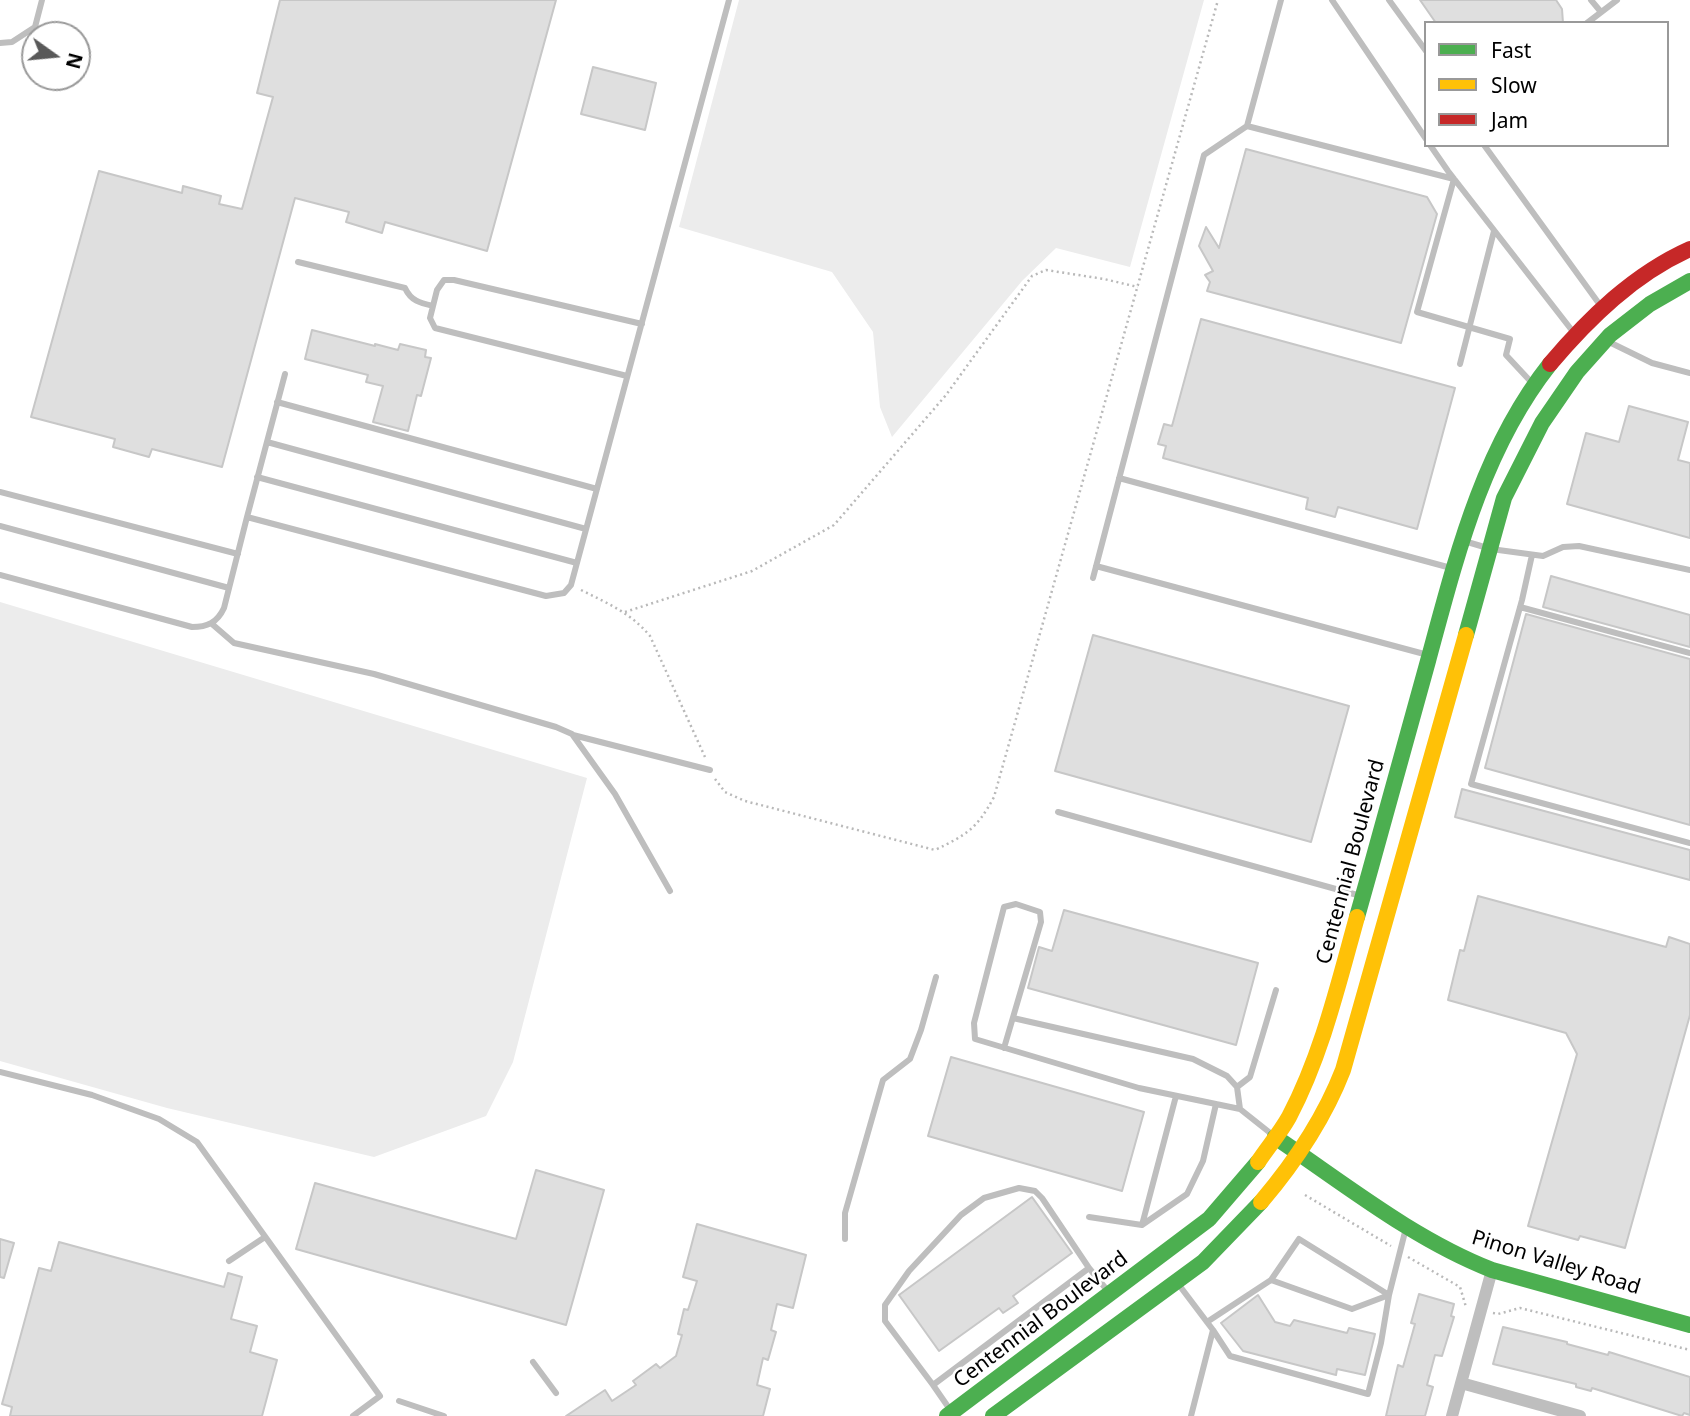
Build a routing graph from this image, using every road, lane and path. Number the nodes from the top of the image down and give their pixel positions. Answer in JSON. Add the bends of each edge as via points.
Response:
{"nodes":[{"id":1,"x":42,"y":0,"type":"edge"},
{"id":2,"x":729,"y":0,"type":"edge"},
{"id":3,"x":1219,"y":0,"type":"edge"},
{"id":4,"x":1282,"y":0,"type":"edge"},
{"id":5,"x":1332,"y":0,"type":"edge"},
{"id":6,"x":1389,"y":0,"type":"edge"},
{"id":7,"x":1591,"y":0,"type":"edge"},
{"id":8,"x":1617,"y":0,"type":"edge"},
{"id":9,"x":1601,"y":12,"type":"junction"},
{"id":10,"x":1590,"y":21,"type":"edge"},
{"id":11,"x":0,"y":43,"type":"edge"},
{"id":12,"x":1424,"y":48,"type":"edge"},
{"id":13,"x":1247,"y":126,"type":"junction"},
{"id":14,"x":1424,"y":136,"type":"edge"},
{"id":15,"x":1431,"y":147,"type":"edge"},
{"id":16,"x":1484,"y":147,"type":"edge"},
{"id":17,"x":1454,"y":179,"type":"junction"},
{"id":18,"x":1494,"y":231,"type":"junction"},
{"id":19,"x":1690,"y":249,"type":"edge"},
{"id":20,"x":298,"y":262,"type":"dead end"},
{"id":21,"x":1690,"y":281,"type":"edge"},
{"id":22,"x":1138,"y":287,"type":"junction"},
{"id":23,"x":433,"y":306,"type":"junction"},
{"id":24,"x":1602,"y":308,"type":"junction"},
{"id":25,"x":642,"y":324,"type":"junction"},
{"id":26,"x":1469,"y":327,"type":"junction"},
{"id":27,"x":1575,"y":334,"type":"junction"},
{"id":28,"x":1605,"y":340,"type":"junction"},
{"id":29,"x":1460,"y":364,"type":"dead end"},
{"id":30,"x":1690,"y":373,"type":"edge"},
{"id":31,"x":285,"y":374,"type":"dead end"},
{"id":32,"x":627,"y":376,"type":"junction"},
{"id":33,"x":1534,"y":385,"type":"junction"},
{"id":34,"x":277,"y":402,"type":"junction"},
{"id":35,"x":267,"y":442,"type":"junction"},
{"id":36,"x":257,"y":477,"type":"junction"},
{"id":37,"x":1119,"y":478,"type":"junction"},
{"id":38,"x":597,"y":489,"type":"junction"},
{"id":39,"x":0,"y":492,"type":"edge"},
{"id":40,"x":247,"y":517,"type":"junction"},
{"id":41,"x":0,"y":526,"type":"edge"},
{"id":42,"x":586,"y":529,"type":"junction"},
{"id":43,"x":1461,"y":540,"type":"junction"},
{"id":44,"x":1490,"y":548,"type":"junction"},
{"id":45,"x":237,"y":554,"type":"junction"},
{"id":46,"x":1532,"y":555,"type":"junction"},
{"id":47,"x":577,"y":563,"type":"junction"},
{"id":48,"x":1096,"y":566,"type":"junction"},
{"id":49,"x":1453,"y":568,"type":"junction"},
{"id":50,"x":1690,"y":570,"type":"edge"},
{"id":51,"x":0,"y":575,"type":"edge"},
{"id":52,"x":1093,"y":578,"type":"dead end"},
{"id":53,"x":571,"y":585,"type":"junction"},
{"id":54,"x":229,"y":588,"type":"junction"},
{"id":55,"x":1520,"y":607,"type":"junction"},
{"id":56,"x":625,"y":612,"type":"junction"},
{"id":57,"x":212,"y":624,"type":"junction"},
{"id":58,"x":1690,"y":653,"type":"edge"},
{"id":59,"x":1430,"y":655,"type":"junction"},
{"id":60,"x":572,"y":734,"type":"junction"},
{"id":61,"x":710,"y":770,"type":"junction"},
{"id":62,"x":1058,"y":813,"type":"dead end"},
{"id":63,"x":1690,"y":844,"type":"edge"},
{"id":64,"x":670,"y":891,"type":"dead end"},
{"id":65,"x":1363,"y":897,"type":"junction"},
{"id":66,"x":936,"y":977,"type":"dead end"},
{"id":67,"x":1276,"y":990,"type":"dead end"},
{"id":68,"x":1013,"y":1018,"type":"junction"},
{"id":69,"x":1004,"y":1048,"type":"junction"},
{"id":70,"x":0,"y":1072,"type":"edge"},
{"id":71,"x":1237,"y":1087,"type":"junction"},
{"id":72,"x":1176,"y":1096,"type":"junction"},
{"id":73,"x":1216,"y":1104,"type":"junction"},
{"id":74,"x":1240,"y":1109,"type":"junction"},
{"id":75,"x":1275,"y":1138,"type":"junction"},
{"id":76,"x":1298,"y":1154,"type":"junction"},
{"id":77,"x":1089,"y":1217,"type":"dead end"},
{"id":78,"x":1142,"y":1226,"type":"junction"},
{"id":79,"x":1407,"y":1226,"type":"junction"},
{"id":80,"x":265,"y":1237,"type":"junction"},
{"id":81,"x":845,"y":1239,"type":"dead end"},
{"id":82,"x":229,"y":1261,"type":"dead end"},
{"id":83,"x":1089,"y":1268,"type":"junction"},
{"id":84,"x":1492,"y":1270,"type":"junction"},
{"id":85,"x":1271,"y":1280,"type":"junction"},
{"id":86,"x":1177,"y":1281,"type":"junction"},
{"id":87,"x":1110,"y":1294,"type":"junction"},
{"id":88,"x":1389,"y":1295,"type":"junction"},
{"id":89,"x":1466,"y":1307,"type":"dead end"},
{"id":90,"x":1481,"y":1310,"type":"junction"},
{"id":91,"x":1207,"y":1322,"type":"junction"},
{"id":92,"x":1690,"y":1325,"type":"edge"},
{"id":93,"x":1213,"y":1330,"type":"junction"},
{"id":94,"x":1690,"y":1350,"type":"edge"},
{"id":95,"x":533,"y":1362,"type":"dead end"},
{"id":96,"x":1461,"y":1382,"type":"junction"},
{"id":97,"x":933,"y":1385,"type":"junction"},
{"id":98,"x":556,"y":1393,"type":"dead end"},
{"id":99,"x":398,"y":1401,"type":"dead end"},
{"id":100,"x":951,"y":1415,"type":"edge"},
{"id":101,"x":353,"y":1416,"type":"edge"},
{"id":102,"x":444,"y":1416,"type":"edge"},
{"id":103,"x":993,"y":1416,"type":"edge"},
{"id":104,"x":1191,"y":1416,"type":"edge"},
{"id":105,"x":1452,"y":1416,"type":"edge"},
{"id":106,"x":1580,"y":1416,"type":"edge"}],
"edges":[{"from":1,"to":11,"type":"lane","via":[[35,26],[12,42]]},
{"from":2,"to":25,"type":"lane"},
{"from":3,"to":22,"type":"path"},
{"from":4,"to":13,"type":"lane"},
{"from":5,"to":14,"type":"lane"},
{"from":6,"to":12,"type":"lane"},
{"from":7,"to":9,"type":"lane"},
{"from":8,"to":9,"type":"lane"},
{"from":9,"to":10,"type":"lane"},
{"from":13,"to":17,"type":"lane"},
{"from":13,"to":37,"type":"lane","via":[[1204,155]]},
{"from":15,"to":17,"type":"lane"},
{"from":16,"to":24,"type":"lane"},
{"from":17,"to":18,"type":"lane"},
{"from":17,"to":26,"type":"lane","via":[[1417,313]]},
{"from":18,"to":26,"type":"lane"},
{"from":18,"to":27,"type":"lane"},
{"from":19,"to":24,"type":"main road","name":"Centennial Boulevard","via":[[1649,272]]},
{"from":20,"to":23,"type":"lane","via":[[405,288],[415,301]]},
{"from":21,"to":28,"type":"main road","via":[[1665,294]]},
{"from":22,"to":56,"type":"path","via":[[1046,270],[1032,276],[946,395],[834,525],[752,571]]},
{"from":22,"to":61,"type":"path","via":[[994,797],[977,824],[935,850],[922,848],[745,802],[725,792]]},
{"from":23,"to":25,"type":"lane","via":[[444,280],[454,280]]},
{"from":23,"to":32,"type":"lane","via":[[430,318],[435,328]]},
{"from":24,"to":27,"type":"main road","name":"Centennial Boulevard"},
{"from":25,"to":32,"type":"lane"},
{"from":26,"to":29,"type":"lane"},
{"from":26,"to":33,"type":"lane","via":[[1510,339],[1506,355]]},
{"from":27,"to":33,"type":"main road","name":"Centennial Boulevard"},
{"from":28,"to":30,"type":"lane","via":[[1652,363]]},
{"from":28,"to":44,"type":"main road","via":[[1546,413],[1520,458]]},
{"from":31,"to":34,"type":"lane"},
{"from":32,"to":38,"type":"lane"},
{"from":33,"to":43,"type":"main road","name":"Centennial Boulevard","via":[[1496,449]]},
{"from":34,"to":35,"type":"lane"},
{"from":34,"to":38,"type":"lane"},
{"from":35,"to":36,"type":"lane"},
{"from":35,"to":42,"type":"lane"},
{"from":36,"to":40,"type":"lane"},
{"from":36,"to":47,"type":"lane"},
{"from":37,"to":48,"type":"lane"},
{"from":37,"to":49,"type":"lane"},
{"from":38,"to":42,"type":"lane"},
{"from":39,"to":45,"type":"lane"},
{"from":40,"to":45,"type":"lane"},
{"from":40,"to":53,"type":"lane","via":[[546,596],[564,593]]},
{"from":41,"to":54,"type":"lane"},
{"from":42,"to":47,"type":"lane"},
{"from":43,"to":44,"type":"lane"},
{"from":43,"to":49,"type":"main road","name":"Centennial Boulevard"},
{"from":44,"to":46,"type":"lane"},
{"from":44,"to":76,"type":"main road","via":[[1358,1021],[1332,1096]]},
{"from":45,"to":54,"type":"lane"},
{"from":46,"to":50,"type":"lane","via":[[1579,545]]},
{"from":46,"to":55,"type":"lane"},
{"from":47,"to":53,"type":"lane"},
{"from":48,"to":52,"type":"lane"},
{"from":48,"to":59,"type":"lane"},
{"from":49,"to":59,"type":"main road","name":"Centennial Boulevard"},
{"from":51,"to":57,"type":"lane","via":[[192,627]]},
{"from":53,"to":56,"type":"path"},
{"from":54,"to":57,"type":"lane","via":[[220,616]]},
{"from":55,"to":58,"type":"lane"},
{"from":55,"to":63,"type":"lane","via":[[1471,784]]},
{"from":56,"to":61,"type":"path","via":[[650,636]]},
{"from":57,"to":60,"type":"lane","via":[[234,643],[374,674]]},
{"from":59,"to":65,"type":"main road","name":"Centennial Boulevard"},
{"from":60,"to":61,"type":"lane"},
{"from":60,"to":64,"type":"lane","via":[[615,794]]},
{"from":62,"to":65,"type":"lane"},
{"from":65,"to":75,"type":"main road","name":"Centennial Boulevard","via":[[1316,1056]]},
{"from":66,"to":81,"type":"lane","via":[[910,1059],[883,1080],[845,1213]]},
{"from":67,"to":71,"type":"lane","via":[[1250,1077]]},
{"from":68,"to":69,"type":"lane"},
{"from":68,"to":69,"type":"lane","via":[[1041,922],[1040,912],[1016,904],[1004,907],[974,1023],[975,1039]]},
{"from":68,"to":71,"type":"lane","via":[[1193,1059],[1227,1076]]},
{"from":69,"to":72,"type":"lane"},
{"from":70,"to":80,"type":"lane","via":[[92,1095],[159,1119],[197,1142]]},
{"from":71,"to":74,"type":"lane"},
{"from":72,"to":73,"type":"lane"},
{"from":72,"to":78,"type":"lane"},
{"from":73,"to":74,"type":"lane"},
{"from":73,"to":78,"type":"lane","via":[[1202,1161],[1186,1194]]},
{"from":74,"to":75,"type":"lane"},
{"from":75,"to":76,"type":"main road","name":"Pinon Valley Road"},
{"from":75,"to":87,"type":"main road","name":"Centennial Boulevard","via":[[1209,1219]]},
{"from":76,"to":79,"type":"main road","name":"Pinon Valley Road"},
{"from":76,"to":86,"type":"main road","via":[[1271,1193],[1234,1233]]},
{"from":77,"to":78,"type":"lane"},
{"from":79,"to":84,"type":"main road","name":"Pinon Valley Road","via":[[1447,1251]]},
{"from":79,"to":88,"type":"lane"},
{"from":80,"to":82,"type":"lane"},
{"from":80,"to":101,"type":"lane","via":[[380,1395]]},
{"from":83,"to":87,"type":"lane"},
{"from":83,"to":97,"type":"lane"},
{"from":83,"to":97,"type":"lane","via":[[1035,1191],[1019,1188],[984,1198],[961,1215],[909,1271],[885,1305],[885,1321]]},
{"from":84,"to":90,"type":"street"},
{"from":84,"to":92,"type":"main road","name":"Pinon Valley Road"},
{"from":85,"to":88,"type":"lane","via":[[1352,1309]]},
{"from":85,"to":88,"type":"lane","via":[[1299,1238]]},
{"from":85,"to":91,"type":"lane"},
{"from":86,"to":91,"type":"lane"},
{"from":86,"to":103,"type":"main road"},
{"from":87,"to":100,"type":"main road","name":"Centennial Boulevard"},
{"from":88,"to":93,"type":"lane","via":[[1368,1394],[1230,1356]]},
{"from":89,"to":90,"type":"path"},
{"from":90,"to":94,"type":"path","via":[[1498,1314],[1520,1308]]},
{"from":90,"to":96,"type":"street"},
{"from":91,"to":93,"type":"lane"},
{"from":93,"to":104,"type":"lane"},
{"from":95,"to":98,"type":"lane"},
{"from":96,"to":105,"type":"street"},
{"from":96,"to":106,"type":"street"},
{"from":97,"to":100,"type":"lane"},
{"from":99,"to":102,"type":"lane"}]}
